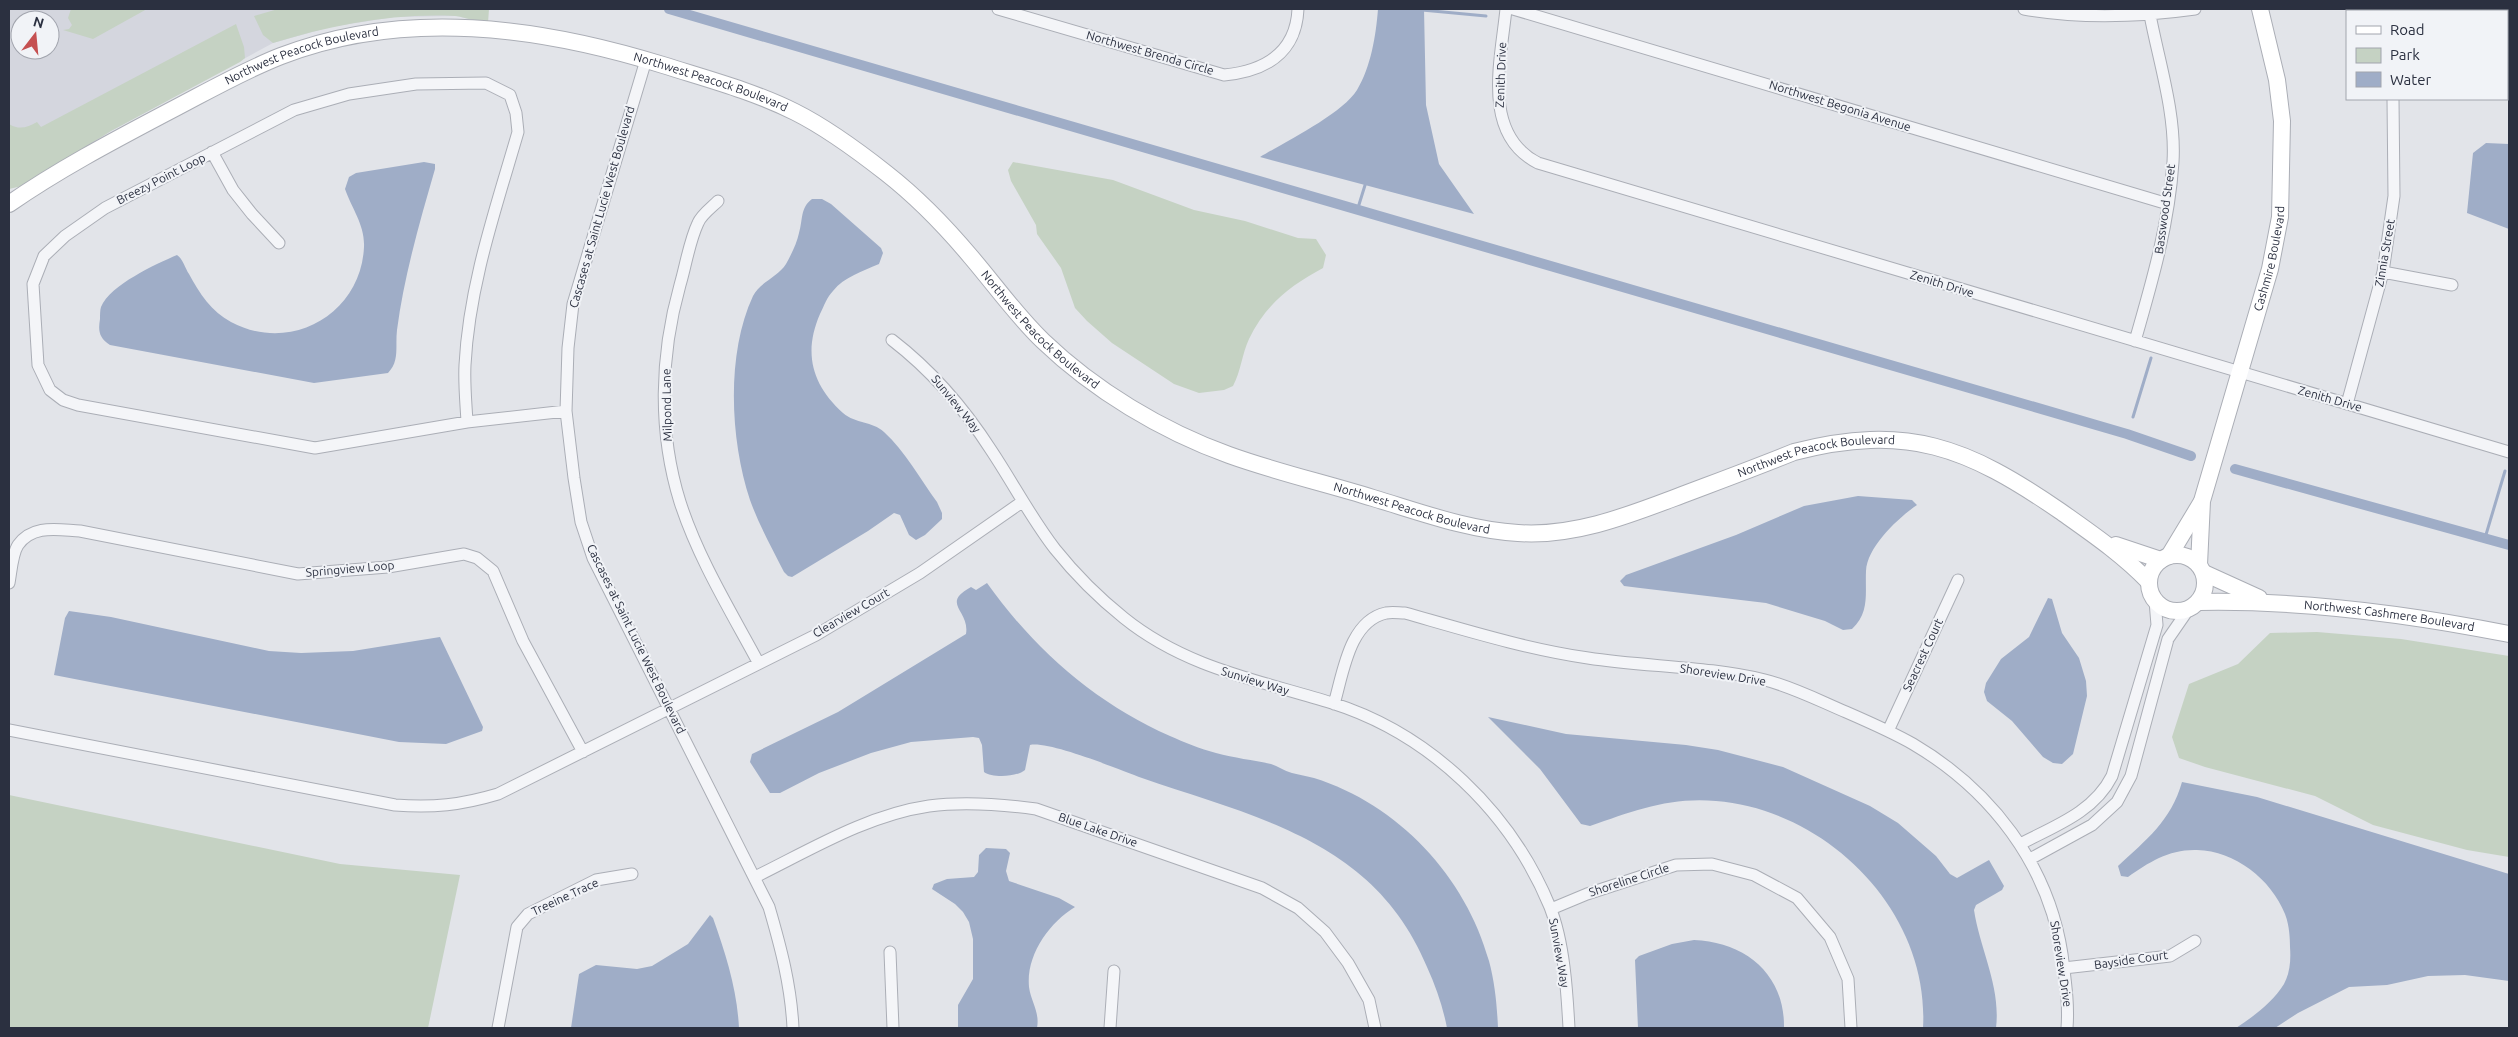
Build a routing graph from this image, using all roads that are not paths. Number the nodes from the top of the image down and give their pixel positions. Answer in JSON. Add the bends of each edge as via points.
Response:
{"nodes":[{"id":1,"x":998,"y":9,"type":"edge"},
{"id":2,"x":1298,"y":9,"type":"edge"},
{"id":3,"x":1506,"y":9,"type":"edge"},
{"id":4,"x":1513,"y":9,"type":"edge"},
{"id":5,"x":2024,"y":9,"type":"edge"},
{"id":6,"x":2195,"y":9,"type":"edge"},
{"id":7,"x":2260,"y":9,"type":"edge"},
{"id":8,"x":2150,"y":15,"type":"junction"},
{"id":9,"x":646,"y":60,"type":"junction"},
{"id":10,"x":2392,"y":100,"type":"edge"},
{"id":11,"x":212,"y":152,"type":"junction"},
{"id":12,"x":29,"y":189,"type":"junction"},
{"id":13,"x":9,"y":192,"type":"edge"},
{"id":14,"x":718,"y":201,"type":"dead end"},
{"id":15,"x":9,"y":204,"type":"edge"},
{"id":16,"x":2168,"y":204,"type":"junction"},
{"id":17,"x":279,"y":243,"type":"dead end"},
{"id":18,"x":2384,"y":272,"type":"junction"},
{"id":19,"x":2452,"y":285,"type":"dead end"},
{"id":20,"x":892,"y":340,"type":"dead end"},
{"id":21,"x":2135,"y":341,"type":"junction"},
{"id":22,"x":2240,"y":373,"type":"junction"},
{"id":23,"x":2347,"y":404,"type":"junction"},
{"id":24,"x":566,"y":410,"type":"junction"},
{"id":25,"x":466,"y":422,"type":"junction"},
{"id":26,"x":2509,"y":452,"type":"edge"},
{"id":27,"x":2202,"y":501,"type":"junction"},
{"id":28,"x":1022,"y":502,"type":"junction"},
{"id":29,"x":2094,"y":535,"type":"junction"},
{"id":30,"x":2165,"y":558,"type":"junction"},
{"id":31,"x":2201,"y":569,"type":"junction"},
{"id":32,"x":1958,"y":580,"type":"dead end"},
{"id":33,"x":2148,"y":582,"type":"junction"},
{"id":34,"x":9,"y":583,"type":"edge"},
{"id":35,"x":2155,"y":602,"type":"junction"},
{"id":36,"x":2270,"y":602,"type":"junction"},
{"id":37,"x":2194,"y":606,"type":"junction"},
{"id":38,"x":2509,"y":634,"type":"edge"},
{"id":39,"x":758,"y":662,"type":"junction"},
{"id":40,"x":2134,"y":701,"type":"junction"},
{"id":41,"x":1334,"y":704,"type":"junction"},
{"id":42,"x":2150,"y":705,"type":"junction"},
{"id":43,"x":670,"y":708,"type":"junction"},
{"id":44,"x":9,"y":730,"type":"edge"},
{"id":45,"x":1888,"y":731,"type":"junction"},
{"id":46,"x":583,"y":752,"type":"junction"},
{"id":47,"x":2020,"y":844,"type":"junction"},
{"id":48,"x":2030,"y":859,"type":"junction"},
{"id":49,"x":632,"y":874,"type":"dead end"},
{"id":50,"x":755,"y":877,"type":"junction"},
{"id":51,"x":1551,"y":909,"type":"junction"},
{"id":52,"x":2195,"y":941,"type":"dead end"},
{"id":53,"x":890,"y":952,"type":"dead end"},
{"id":54,"x":2064,"y":968,"type":"junction"},
{"id":55,"x":1114,"y":971,"type":"dead end"},
{"id":56,"x":498,"y":1028,"type":"edge"},
{"id":57,"x":793,"y":1028,"type":"edge"},
{"id":58,"x":893,"y":1028,"type":"edge"},
{"id":59,"x":1110,"y":1028,"type":"edge"},
{"id":60,"x":1375,"y":1028,"type":"edge"},
{"id":61,"x":1569,"y":1028,"type":"edge"},
{"id":62,"x":1851,"y":1028,"type":"edge"},
{"id":63,"x":2067,"y":1028,"type":"edge"}],
"edges":[{"from":1,"to":2,"type":"street","name":"Northwest Brenda Circle","via":[[1224,75],[1248,72],[1267,65],[1286,47],[1298,19]]},
{"from":3,"to":21,"type":"street","name":"Zenith Drive","via":[[1500,60],[1500,114],[1506,134],[1528,158],[1558,170]]},
{"from":4,"to":16,"type":"street","name":"Northwest Begonia Avenue"},
{"from":5,"to":8,"type":"street","via":[[2061,15]]},
{"from":6,"to":8,"type":"street"},
{"from":7,"to":22,"type":"street","name":"Cashmire Boulevard","via":[[2277,80],[2283,166],[2280,217],[2270,269]]},
{"from":8,"to":16,"type":"street","name":"Basswood Street","via":[[2169,113],[2173,161]]},
{"from":9,"to":12,"type":"street","name":"Northwest Peacock Boulevard","via":[[551,37],[475,27],[432,27],[355,36],[257,66]]},
{"from":9,"to":24,"type":"street","name":"Cascases at Saint Lucie West Boulevard","via":[[573,304]]},
{"from":9,"to":29,"type":"street","name":"Northwest Peacock Boulevard","via":[[759,97],[797,113],[843,142],[934,214],[1014,310],[1045,343],[1090,381],[1142,414],[1227,454],[1469,526],[1519,534],[1586,528],[1624,517],[1794,452],[1820,446],[1853,440],[1921,443],[1957,452],[1988,466]]},
{"from":10,"to":18,"type":"street","name":"Zinnia Street","via":[[2394,196]]},
{"from":11,"to":17,"type":"street","via":[[232,190]]},
{"from":11,"to":25,"type":"street","name":"Breezy Point Loop","via":[[294,110],[349,94],[416,84],[458,82],[486,83],[510,95],[518,132],[480,264],[473,300],[465,365]]},
{"from":11,"to":25,"type":"street","name":"Breezy Point Loop","via":[[105,208],[65,236],[44,256],[33,284],[38,365],[50,390],[78,405],[315,448]]},
{"from":12,"to":13,"type":"street","name":"Northwest Peacock Boulevard"},
{"from":12,"to":15,"type":"street","name":"Northwest Peacock Boulevard"},
{"from":14,"to":39,"type":"street","name":"Milpond Lane","via":[[698,222],[673,310],[666,349],[665,436],[680,503],[702,558]]},
{"from":16,"to":21,"type":"street","name":"Basswood Street","via":[[2159,256]]},
{"from":18,"to":19,"type":"street"},
{"from":18,"to":23,"type":"street","name":"Zinnia Street"},
{"from":20,"to":28,"type":"street","name":"Sunview Way","via":[[918,360],[957,403]]},
{"from":21,"to":22,"type":"street","name":"Zenith Drive"},
{"from":22,"to":23,"type":"street","name":"Zenith Drive"},
{"from":22,"to":27,"type":"street","name":"Cashmire Boulevard"},
{"from":23,"to":26,"type":"street","name":"Zenith Drive"},
{"from":24,"to":25,"type":"street","name":"Breezy Point Loop"},
{"from":24,"to":43,"type":"street","name":"Cascases at Saint Lucie West Boulevard","via":[[581,522],[593,558]]},
{"from":27,"to":30,"type":"street","name":"Cashmire Boulevard"},
{"from":27,"to":31,"type":"street","name":"Cashmire Boulevard"},
{"from":28,"to":39,"type":"street","name":"Clearview Court","via":[[920,573],[816,635]]},
{"from":28,"to":41,"type":"street","name":"Sunview Way","via":[[1056,549],[1090,587],[1124,618],[1159,643],[1202,664]]},
{"from":29,"to":30,"type":"street","name":"Northwest Peacock Boulevard","via":[[2133,552]]},
{"from":29,"to":33,"type":"street","name":"Northwest Peacock Boulevard","via":[[2126,558]]},
{"from":30,"to":31,"type":"street","via":[[2185,556]]},
{"from":30,"to":33,"type":"street","via":[[2151,572]]},
{"from":31,"to":36,"type":"street","name":"Northwest Cashmere Boulevard","via":[[2238,590]]},
{"from":31,"to":37,"type":"street","via":[[2206,581],[2203,596]]},
{"from":32,"to":45,"type":"street","name":"Seacrest Court"},
{"from":33,"to":35,"type":"street"},
{"from":34,"to":46,"type":"street","name":"Springview Loop","via":[[18,546],[37,530],[49,529],[80,531],[298,574],[388,567],[464,554],[477,558],[493,571],[523,641]]},
{"from":35,"to":37,"type":"street","via":[[2172,611]]},
{"from":35,"to":40,"type":"street","via":[[2157,625]]},
{"from":36,"to":37,"type":"street","name":"Northwest Cashmere Boulevard"},
{"from":36,"to":38,"type":"street","name":"Northwest Cashmere Boulevard","via":[[2456,624]]},
{"from":37,"to":42,"type":"street","via":[[2168,639]]},
{"from":39,"to":43,"type":"street","name":"Clearview Court"},
{"from":40,"to":42,"type":"street"},
{"from":40,"to":47,"type":"street","via":[[2106,789],[2081,812]]},
{"from":41,"to":45,"type":"street","name":"Shoreview Drive","via":[[1352,644],[1365,623],[1385,613],[1405,613],[1541,650],[1766,680]]},
{"from":41,"to":51,"type":"street","name":"Sunview Way","via":[[1397,732],[1455,772],[1490,808],[1518,845]]},
{"from":42,"to":48,"type":"street","via":[[2131,776],[2117,802],[2092,824]]},
{"from":43,"to":46,"type":"street"},
{"from":43,"to":50,"type":"street","name":"Cascases at Saint Lucie West Boulevard"},
{"from":44,"to":46,"type":"street","via":[[395,805],[429,808],[468,803],[498,794]]},
{"from":45,"to":47,"type":"street","name":"Shoreview Drive","via":[[1915,745],[1978,793]]},
{"from":47,"to":48,"type":"street","name":"Shoreview Drive"},
{"from":48,"to":54,"type":"street","name":"Shoreview Drive","via":[[2048,899]]},
{"from":49,"to":56,"type":"street","name":"Treeine Trace","via":[[596,880],[528,914],[517,927]]},
{"from":50,"to":57,"type":"street","name":"Cascases at Saint Lucie West Boulevard","via":[[769,907],[783,954],[792,998]]},
{"from":50,"to":60,"type":"street","name":"Blue Lake Drive","via":[[835,837],[897,813],[928,806],[969,803],[1036,809],[1262,888],[1298,908],[1325,932],[1348,963],[1369,1000]]},
{"from":51,"to":61,"type":"street","name":"Sunview Way","via":[[1562,955]]},
{"from":51,"to":62,"type":"street","name":"Shoreline Circle","via":[[1676,865],[1712,864],[1754,875],[1797,898],[1830,937],[1848,979]]},
{"from":52,"to":54,"type":"street","name":"Bayside Court","via":[[2170,956]]},
{"from":53,"to":58,"type":"street"},
{"from":54,"to":63,"type":"street","name":"Shoreview Drive"},
{"from":55,"to":59,"type":"street"}]}
